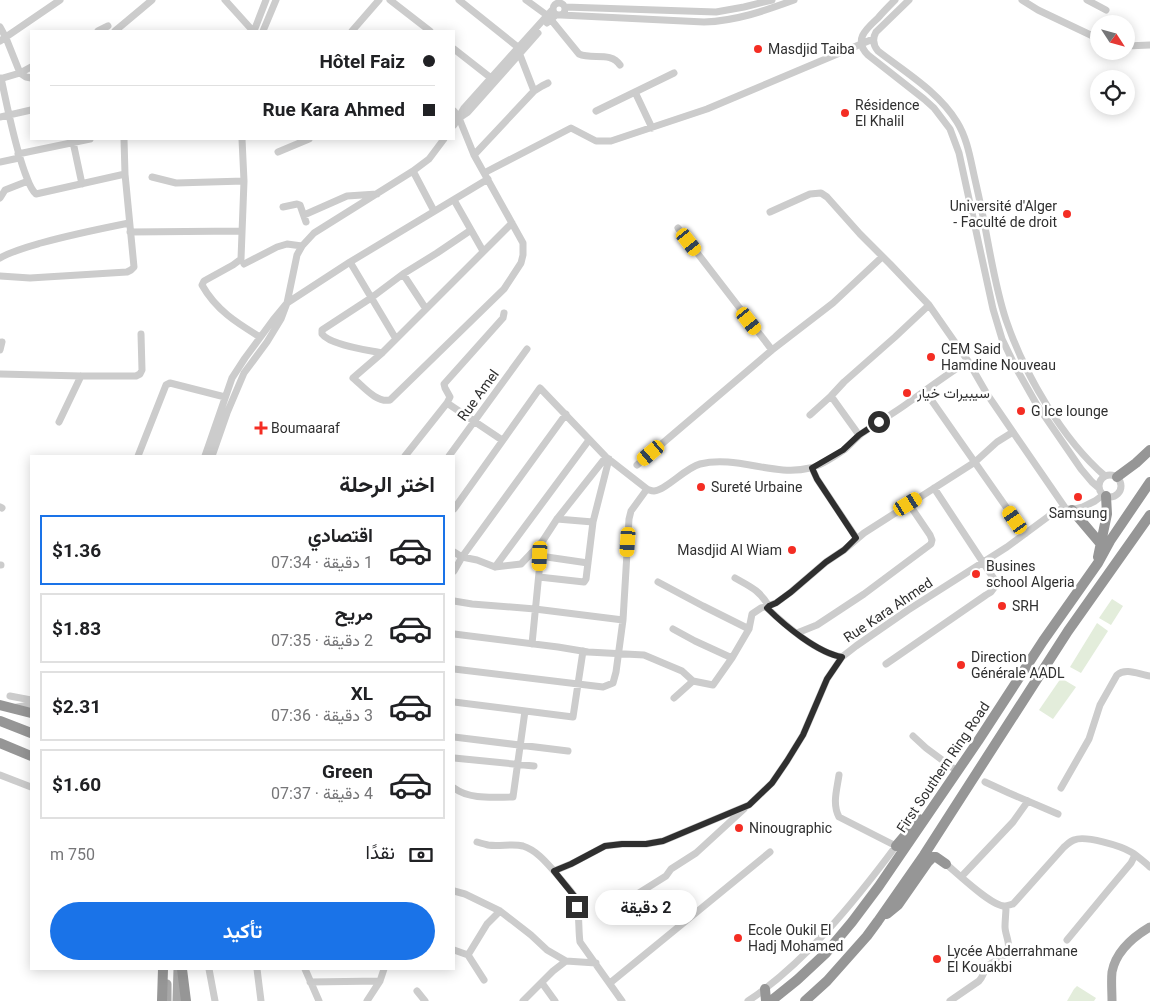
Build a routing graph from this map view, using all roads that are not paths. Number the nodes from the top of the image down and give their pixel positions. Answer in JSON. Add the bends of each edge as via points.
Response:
{"nodes":[{"id":1,"x":60,"y":0,"type":"edge"},
{"id":2,"x":152,"y":0,"type":"edge"},
{"id":3,"x":225,"y":0,"type":"edge"},
{"id":4,"x":266,"y":0,"type":"edge"},
{"id":5,"x":276,"y":0,"type":"edge"},
{"id":6,"x":379,"y":0,"type":"edge"},
{"id":7,"x":390,"y":0,"type":"edge"},
{"id":8,"x":459,"y":0,"type":"edge"},
{"id":9,"x":526,"y":0,"type":"edge"},
{"id":10,"x":772,"y":0,"type":"edge"},
{"id":11,"x":794,"y":0,"type":"edge"},
{"id":12,"x":895,"y":0,"type":"edge"},
{"id":13,"x":909,"y":0,"type":"edge"},
{"id":14,"x":1022,"y":0,"type":"edge"},
{"id":15,"x":1086,"y":0,"type":"edge"},
{"id":16,"x":564,"y":3,"type":"edge"},
{"id":17,"x":1106,"y":10,"type":"dead end"},
{"id":18,"x":554,"y":15,"type":"junction"},
{"id":19,"x":108,"y":26,"type":"dead end"},
{"id":20,"x":0,"y":27,"type":"edge"},
{"id":21,"x":100,"y":30,"type":"edge"},
{"id":22,"x":116,"y":30,"type":"edge"},
{"id":23,"x":253,"y":30,"type":"edge"},
{"id":24,"x":254,"y":30,"type":"edge"},
{"id":25,"x":264,"y":30,"type":"edge"},
{"id":26,"x":353,"y":30,"type":"edge"},
{"id":27,"x":429,"y":30,"type":"edge"},
{"id":28,"x":1090,"y":35,"type":"edge"},
{"id":29,"x":3,"y":39,"type":"edge"},
{"id":30,"x":873,"y":40,"type":"junction"},
{"id":31,"x":861,"y":44,"type":"junction"},
{"id":32,"x":1150,"y":45,"type":"edge"},
{"id":33,"x":1135,"y":46,"type":"edge"},
{"id":34,"x":455,"y":50,"type":"edge"},
{"id":35,"x":519,"y":51,"type":"junction"},
{"id":36,"x":620,"y":65,"type":"dead end"},
{"id":37,"x":30,"y":68,"type":"edge"},
{"id":38,"x":20,"y":73,"type":"junction"},
{"id":39,"x":674,"y":73,"type":"dead end"},
{"id":40,"x":30,"y":78,"type":"edge"},
{"id":41,"x":491,"y":78,"type":"junction"},
{"id":42,"x":1,"y":79,"type":"edge"},
{"id":43,"x":548,"y":83,"type":"dead end"},
{"id":44,"x":534,"y":92,"type":"junction"},
{"id":45,"x":635,"y":92,"type":"junction"},
{"id":46,"x":30,"y":110,"type":"edge"},
{"id":47,"x":455,"y":112,"type":"edge"},
{"id":48,"x":596,"y":112,"type":"dead end"},
{"id":49,"x":9,"y":115,"type":"junction"},
{"id":50,"x":0,"y":117,"type":"edge"},
{"id":51,"x":459,"y":118,"type":"junction"},
{"id":52,"x":455,"y":124,"type":"edge"},
{"id":53,"x":652,"y":128,"type":"junction"},
{"id":54,"x":84,"y":140,"type":"edge"},
{"id":55,"x":124,"y":140,"type":"edge"},
{"id":56,"x":242,"y":140,"type":"edge"},
{"id":57,"x":308,"y":140,"type":"edge"},
{"id":58,"x":443,"y":140,"type":"edge"},
{"id":59,"x":73,"y":142,"type":"junction"},
{"id":60,"x":278,"y":152,"type":"dead end"},
{"id":61,"x":474,"y":155,"type":"junction"},
{"id":62,"x":19,"y":156,"type":"junction"},
{"id":63,"x":0,"y":162,"type":"edge"},
{"id":64,"x":413,"y":171,"type":"junction"},
{"id":65,"x":124,"y":174,"type":"junction"},
{"id":66,"x":486,"y":176,"type":"junction"},
{"id":67,"x":152,"y":177,"type":"dead end"},
{"id":68,"x":28,"y":181,"type":"junction"},
{"id":69,"x":244,"y":181,"type":"junction"},
{"id":70,"x":82,"y":184,"type":"junction"},
{"id":71,"x":378,"y":194,"type":"junction"},
{"id":72,"x":0,"y":198,"type":"edge"},
{"id":73,"x":454,"y":200,"type":"junction"},
{"id":74,"x":283,"y":207,"type":"dead end"},
{"id":75,"x":434,"y":211,"type":"junction"},
{"id":76,"x":770,"y":212,"type":"dead end"},
{"id":77,"x":129,"y":223,"type":"junction"},
{"id":78,"x":512,"y":223,"type":"junction"},
{"id":79,"x":678,"y":228,"type":"dead end"},
{"id":80,"x":471,"y":230,"type":"junction"},
{"id":81,"x":242,"y":231,"type":"junction"},
{"id":82,"x":130,"y":232,"type":"junction"},
{"id":83,"x":302,"y":246,"type":"junction"},
{"id":84,"x":483,"y":251,"type":"junction"},
{"id":85,"x":882,"y":256,"type":"junction"},
{"id":86,"x":0,"y":258,"type":"edge"},
{"id":87,"x":350,"y":262,"type":"junction"},
{"id":88,"x":244,"y":264,"type":"dead end"},
{"id":89,"x":404,"y":274,"type":"junction"},
{"id":90,"x":0,"y":276,"type":"edge"},
{"id":91,"x":371,"y":298,"type":"junction"},
{"id":92,"x":287,"y":303,"type":"junction"},
{"id":93,"x":929,"y":304,"type":"junction"},
{"id":94,"x":426,"y":309,"type":"junction"},
{"id":95,"x":504,"y":313,"type":"dead end"},
{"id":96,"x":142,"y":334,"type":"dead end"},
{"id":97,"x":260,"y":337,"type":"junction"},
{"id":98,"x":396,"y":339,"type":"junction"},
{"id":99,"x":2,"y":342,"type":"dead end"},
{"id":100,"x":0,"y":350,"type":"edge"},
{"id":101,"x":527,"y":350,"type":"dead end"},
{"id":102,"x":772,"y":350,"type":"junction"},
{"id":103,"x":382,"y":353,"type":"junction"},
{"id":104,"x":968,"y":361,"type":"junction"},
{"id":105,"x":0,"y":374,"type":"edge"},
{"id":106,"x":81,"y":376,"type":"junction"},
{"id":107,"x":925,"y":391,"type":"junction"},
{"id":108,"x":831,"y":396,"type":"junction"},
{"id":109,"x":225,"y":397,"type":"junction"},
{"id":110,"x":447,"y":403,"type":"junction"},
{"id":111,"x":566,"y":414,"type":"junction"},
{"id":112,"x":810,"y":415,"type":"dead end"},
{"id":113,"x":475,"y":421,"type":"junction"},
{"id":114,"x":59,"y":422,"type":"dead end"},
{"id":115,"x":1013,"y":432,"type":"junction"},
{"id":116,"x":859,"y":435,"type":"junction"},
{"id":117,"x":502,"y":440,"type":"junction"},
{"id":118,"x":589,"y":440,"type":"junction"},
{"id":119,"x":1150,"y":450,"type":"edge"},
{"id":120,"x":138,"y":455,"type":"edge"},
{"id":121,"x":205,"y":455,"type":"edge"},
{"id":122,"x":212,"y":455,"type":"edge"},
{"id":123,"x":406,"y":455,"type":"edge"},
{"id":124,"x":450,"y":455,"type":"edge"},
{"id":125,"x":607,"y":458,"type":"junction"},
{"id":126,"x":976,"y":462,"type":"junction"},
{"id":127,"x":637,"y":465,"type":"dead end"},
{"id":128,"x":812,"y":468,"type":"junction"},
{"id":129,"x":1105,"y":476,"type":"junction"},
{"id":130,"x":1117,"y":477,"type":"junction"},
{"id":131,"x":1150,"y":482,"type":"edge"},
{"id":132,"x":934,"y":488,"type":"junction"},
{"id":133,"x":647,"y":489,"type":"junction"},
{"id":134,"x":1102,"y":492,"type":"junction"},
{"id":135,"x":908,"y":504,"type":"junction"},
{"id":136,"x":455,"y":508,"type":"edge"},
{"id":137,"x":1069,"y":509,"type":"junction"},
{"id":138,"x":1150,"y":515,"type":"edge"},
{"id":139,"x":557,"y":519,"type":"junction"},
{"id":140,"x":593,"y":522,"type":"junction"},
{"id":141,"x":1025,"y":534,"type":"junction"},
{"id":142,"x":856,"y":538,"type":"junction"},
{"id":143,"x":542,"y":542,"type":"junction"},
{"id":144,"x":1100,"y":543,"type":"junction"},
{"id":145,"x":455,"y":553,"type":"edge"},
{"id":146,"x":540,"y":556,"type":"junction"},
{"id":147,"x":462,"y":557,"type":"junction"},
{"id":148,"x":983,"y":562,"type":"junction"},
{"id":149,"x":588,"y":563,"type":"junction"},
{"id":150,"x":1098,"y":563,"type":"junction"},
{"id":151,"x":495,"y":567,"type":"junction"},
{"id":152,"x":455,"y":569,"type":"edge"},
{"id":153,"x":539,"y":577,"type":"junction"},
{"id":154,"x":735,"y":578,"type":"dead end"},
{"id":155,"x":658,"y":582,"type":"dead end"},
{"id":156,"x":455,"y":601,"type":"edge"},
{"id":157,"x":769,"y":606,"type":"junction"},
{"id":158,"x":535,"y":609,"type":"junction"},
{"id":159,"x":623,"y":620,"type":"junction"},
{"id":160,"x":673,"y":629,"type":"dead end"},
{"id":161,"x":749,"y":629,"type":"junction"},
{"id":162,"x":797,"y":633,"type":"junction"},
{"id":163,"x":455,"y":634,"type":"edge"},
{"id":164,"x":532,"y":644,"type":"junction"},
{"id":165,"x":583,"y":651,"type":"junction"},
{"id":166,"x":619,"y":653,"type":"junction"},
{"id":167,"x":842,"y":657,"type":"junction"},
{"id":168,"x":732,"y":658,"type":"junction"},
{"id":169,"x":886,"y":664,"type":"dead end"},
{"id":170,"x":455,"y":668,"type":"edge"},
{"id":171,"x":1150,"y":676,"type":"edge"},
{"id":172,"x":693,"y":681,"type":"junction"},
{"id":173,"x":579,"y":683,"type":"junction"},
{"id":174,"x":10,"y":696,"type":"dead end"},
{"id":175,"x":674,"y":698,"type":"dead end"},
{"id":176,"x":30,"y":700,"type":"edge"},
{"id":177,"x":455,"y":702,"type":"edge"},
{"id":178,"x":0,"y":705,"type":"edge"},
{"id":179,"x":30,"y":705,"type":"edge"},
{"id":180,"x":12,"y":708,"type":"junction"},
{"id":181,"x":525,"y":712,"type":"junction"},
{"id":182,"x":30,"y":714,"type":"edge"},
{"id":183,"x":0,"y":721,"type":"edge"},
{"id":184,"x":30,"y":733,"type":"edge"},
{"id":185,"x":913,"y":736,"type":"dead end"},
{"id":186,"x":455,"y":737,"type":"edge"},
{"id":187,"x":0,"y":743,"type":"edge"},
{"id":188,"x":520,"y":746,"type":"junction"},
{"id":189,"x":568,"y":751,"type":"dead end"},
{"id":190,"x":30,"y":756,"type":"edge"},
{"id":191,"x":455,"y":758,"type":"edge"},
{"id":192,"x":518,"y":764,"type":"junction"},
{"id":193,"x":534,"y":766,"type":"dead end"},
{"id":194,"x":956,"y":773,"type":"junction"},
{"id":195,"x":0,"y":775,"type":"edge"},
{"id":196,"x":839,"y":775,"type":"dead end"},
{"id":197,"x":975,"y":775,"type":"junction"},
{"id":198,"x":985,"y":782,"type":"joint"},
{"id":199,"x":30,"y":787,"type":"edge"},
{"id":200,"x":1061,"y":788,"type":"dead end"},
{"id":201,"x":455,"y":789,"type":"edge"},
{"id":202,"x":1028,"y":801,"type":"junction"},
{"id":203,"x":749,"y":805,"type":"junction"},
{"id":204,"x":1058,"y":814,"type":"dead end"},
{"id":205,"x":477,"y":842,"type":"dead end"},
{"id":206,"x":896,"y":846,"type":"junction"},
{"id":207,"x":770,"y":852,"type":"dead end"},
{"id":208,"x":1135,"y":855,"type":"junction"},
{"id":209,"x":946,"y":864,"type":"joint"},
{"id":210,"x":1150,"y":868,"type":"edge"},
{"id":211,"x":554,"y":871,"type":"junction"},
{"id":212,"x":961,"y":877,"type":"junction"},
{"id":213,"x":455,"y":891,"type":"edge"},
{"id":214,"x":622,"y":903,"type":"dead end"},
{"id":215,"x":1006,"y":907,"type":"junction"},
{"id":216,"x":500,"y":910,"type":"junction"},
{"id":217,"x":878,"y":920,"type":"junction"},
{"id":218,"x":1150,"y":927,"type":"edge"},
{"id":219,"x":1068,"y":940,"type":"dead end"},
{"id":220,"x":455,"y":950,"type":"edge"},
{"id":221,"x":468,"y":955,"type":"junction"},
{"id":222,"x":566,"y":961,"type":"junction"},
{"id":223,"x":596,"y":964,"type":"junction"},
{"id":224,"x":164,"y":970,"type":"edge"},
{"id":225,"x":164,"y":970,"type":"edge"},
{"id":226,"x":178,"y":970,"type":"edge"},
{"id":227,"x":182,"y":970,"type":"edge"},
{"id":228,"x":209,"y":970,"type":"edge"},
{"id":229,"x":257,"y":970,"type":"edge"},
{"id":230,"x":305,"y":970,"type":"edge"},
{"id":231,"x":384,"y":970,"type":"edge"},
{"id":232,"x":484,"y":980,"type":"dead end"},
{"id":233,"x":380,"y":981,"type":"junction"},
{"id":234,"x":310,"y":982,"type":"junction"},
{"id":235,"x":542,"y":983,"type":"junction"},
{"id":236,"x":610,"y":983,"type":"junction"},
{"id":237,"x":765,"y":989,"type":"junction"},
{"id":238,"x":418,"y":991,"type":"dead end"},
{"id":239,"x":162,"y":1001,"type":"edge"},
{"id":240,"x":167,"y":1001,"type":"edge"},
{"id":241,"x":177,"y":1001,"type":"edge"},
{"id":242,"x":186,"y":1001,"type":"edge"},
{"id":243,"x":215,"y":1001,"type":"edge"},
{"id":244,"x":261,"y":1001,"type":"edge"},
{"id":245,"x":319,"y":1001,"type":"edge"},
{"id":246,"x":367,"y":1001,"type":"edge"},
{"id":247,"x":425,"y":1001,"type":"edge"},
{"id":248,"x":524,"y":1001,"type":"edge"},
{"id":249,"x":555,"y":1001,"type":"edge"},
{"id":250,"x":622,"y":1001,"type":"edge"},
{"id":251,"x":748,"y":1001,"type":"edge"},
{"id":252,"x":766,"y":1001,"type":"edge"},
{"id":253,"x":771,"y":1001,"type":"edge"},
{"id":254,"x":805,"y":1001,"type":"edge"},
{"id":255,"x":950,"y":1001,"type":"edge"},
{"id":256,"x":1112,"y":1001,"type":"edge"}],
"edges":[{"from":1,"to":29,"type":"street"},
{"from":2,"to":22,"type":"street"},
{"from":3,"to":23,"type":"street"},
{"from":4,"to":24,"type":"street"},
{"from":5,"to":25,"type":"street"},
{"from":6,"to":26,"type":"street"},
{"from":7,"to":27,"type":"street"},
{"from":8,"to":35,"type":"street"},
{"from":9,"to":18,"type":"street"},
{"from":10,"to":16,"type":"street","via":[[716,12]]},
{"from":11,"to":18,"type":"street","via":[[758,13],[716,22]]},
{"from":12,"to":31,"type":"street","via":[[864,32]]},
{"from":13,"to":30,"type":"street","via":[[876,32]]},
{"from":14,"to":28,"type":"street"},
{"from":15,"to":17,"type":"street"},
{"from":16,"to":18,"type":"street","via":[[555,4]]},
{"from":16,"to":18,"type":"street","via":[[566,11]]},
{"from":18,"to":35,"type":"street"},
{"from":18,"to":36,"type":"street","via":[[578,54],[611,58]]},
{"from":19,"to":21,"type":"street"},
{"from":20,"to":29,"type":"street"},
{"from":29,"to":38,"type":"street"},
{"from":30,"to":31,"type":"street"},
{"from":30,"to":129,"type":"street","via":[[878,51],[940,100],[957,122],[968,148],[998,290],[1017,348],[1069,438]]},
{"from":31,"to":53,"type":"street","via":[[707,109]]},
{"from":31,"to":134,"type":"street","via":[[868,55],[934,108],[950,129],[960,153],[993,310],[1005,347],[1036,405],[1081,469]]},
{"from":32,"to":33,"type":"street"},
{"from":34,"to":41,"type":"street"},
{"from":35,"to":41,"type":"street"},
{"from":35,"to":44,"type":"street"},
{"from":35,"to":51,"type":"street","via":[[468,112]]},
{"from":37,"to":38,"type":"street"},
{"from":38,"to":40,"type":"street"},
{"from":38,"to":42,"type":"street"},
{"from":39,"to":45,"type":"street"},
{"from":41,"to":51,"type":"street"},
{"from":42,"to":49,"type":"street"},
{"from":43,"to":44,"type":"street"},
{"from":44,"to":61,"type":"street"},
{"from":45,"to":48,"type":"street"},
{"from":45,"to":53,"type":"street"},
{"from":46,"to":49,"type":"street"},
{"from":47,"to":51,"type":"street"},
{"from":49,"to":50,"type":"street"},
{"from":49,"to":62,"type":"street"},
{"from":51,"to":52,"type":"street"},
{"from":51,"to":61,"type":"street"},
{"from":53,"to":66,"type":"street","via":[[611,141],[596,140],[571,128]]},
{"from":54,"to":59,"type":"street"},
{"from":55,"to":65,"type":"street"},
{"from":56,"to":69,"type":"street"},
{"from":57,"to":60,"type":"street"},
{"from":58,"to":64,"type":"street","via":[[429,159]]},
{"from":59,"to":62,"type":"street"},
{"from":59,"to":70,"type":"street"},
{"from":61,"to":66,"type":"street"},
{"from":62,"to":63,"type":"street"},
{"from":62,"to":68,"type":"street"},
{"from":64,"to":71,"type":"street"},
{"from":64,"to":75,"type":"street"},
{"from":65,"to":70,"type":"street"},
{"from":65,"to":77,"type":"street"},
{"from":66,"to":73,"type":"street"},
{"from":66,"to":78,"type":"street"},
{"from":67,"to":69,"type":"street","via":[[176,182]]},
{"from":68,"to":70,"type":"street","via":[[36,194]]},
{"from":68,"to":72,"type":"street","via":[[5,190]]},
{"from":69,"to":81,"type":"street"},
{"from":71,"to":74,"type":"street","via":[[347,196],[305,219],[300,205]]},
{"from":71,"to":83,"type":"street","via":[[314,233]]},
{"from":73,"to":75,"type":"street"},
{"from":73,"to":80,"type":"street"},
{"from":75,"to":87,"type":"street"},
{"from":76,"to":85,"type":"street","via":[[810,194],[821,193]]},
{"from":77,"to":82,"type":"street"},
{"from":77,"to":86,"type":"street","via":[[29,246]]},
{"from":78,"to":84,"type":"street"},
{"from":78,"to":103,"type":"street","via":[[523,243],[523,255],[504,289],[386,401],[353,378]]},
{"from":79,"to":102,"type":"street"},
{"from":80,"to":84,"type":"street"},
{"from":80,"to":89,"type":"street"},
{"from":81,"to":82,"type":"street"},
{"from":81,"to":97,"type":"street","via":[[241,259],[202,285],[220,309]]},
{"from":82,"to":90,"type":"street","via":[[134,266],[127,272],[39,278]]},
{"from":83,"to":88,"type":"street","via":[[287,244],[277,247]]},
{"from":83,"to":92,"type":"street","via":[[297,255]]},
{"from":84,"to":94,"type":"street"},
{"from":85,"to":93,"type":"street"},
{"from":85,"to":102,"type":"street","via":[[833,303]]},
{"from":87,"to":91,"type":"street"},
{"from":87,"to":92,"type":"street"},
{"from":89,"to":91,"type":"street"},
{"from":89,"to":94,"type":"street"},
{"from":91,"to":98,"type":"street"},
{"from":91,"to":103,"type":"street","via":[[322,330],[322,334],[337,344]]},
{"from":92,"to":97,"type":"street"},
{"from":92,"to":122,"type":"street","via":[[267,342],[244,373]]},
{"from":93,"to":104,"type":"street"},
{"from":93,"to":108,"type":"street"},
{"from":94,"to":98,"type":"street"},
{"from":95,"to":110,"type":"street","via":[[444,384],[450,397]]},
{"from":96,"to":106,"type":"street","via":[[140,374],[129,377]]},
{"from":97,"to":109,"type":"street","via":[[232,378]]},
{"from":98,"to":103,"type":"street"},
{"from":99,"to":100,"type":"street"},
{"from":101,"to":113,"type":"street","name":"Rue Amel"},
{"from":102,"to":127,"type":"street"},
{"from":104,"to":107,"type":"street"},
{"from":104,"to":115,"type":"street"},
{"from":105,"to":106,"type":"street"},
{"from":106,"to":114,"type":"street"},
{"from":107,"to":116,"type":"street"},
{"from":107,"to":126,"type":"street"},
{"from":108,"to":112,"type":"street"},
{"from":108,"to":116,"type":"street"},
{"from":109,"to":120,"type":"street","via":[[170,383],[166,385]]},
{"from":109,"to":121,"type":"street"},
{"from":110,"to":113,"type":"street"},
{"from":110,"to":123,"type":"street"},
{"from":111,"to":117,"type":"street","via":[[540,388]]},
{"from":111,"to":118,"type":"street"},
{"from":111,"to":147,"type":"street"},
{"from":113,"to":117,"type":"street"},
{"from":113,"to":124,"type":"street","name":"Rue Amel"},
{"from":115,"to":126,"type":"street"},
{"from":115,"to":137,"type":"street"},
{"from":116,"to":128,"type":"street","via":[[843,450]]},
{"from":117,"to":136,"type":"street"},
{"from":118,"to":125,"type":"street"},
{"from":118,"to":151,"type":"street"},
{"from":119,"to":130,"type":"highway"},
{"from":125,"to":133,"type":"street"},
{"from":125,"to":139,"type":"street"},
{"from":125,"to":140,"type":"street"},
{"from":126,"to":132,"type":"street"},
{"from":126,"to":141,"type":"street"},
{"from":128,"to":133,"type":"street","via":[[788,470],[742,463],[704,463],[695,465],[660,489]]},
{"from":128,"to":142,"type":"street"},
{"from":129,"to":130,"type":"street"},
{"from":129,"to":134,"type":"street","via":[[1100,480]]},
{"from":130,"to":134,"type":"street","via":[[1121,483],[1120,491],[1114,496]]},
{"from":131,"to":150,"type":"highway","name":"First Southern Ring Road"},
{"from":132,"to":135,"type":"street"},
{"from":132,"to":148,"type":"street"},
{"from":133,"to":159,"type":"street","via":[[629,519]]},
{"from":134,"to":137,"type":"street","name":"Rue Kara Ahmed","via":[[1083,508]]},
{"from":134,"to":144,"type":"highway","via":[[1107,514]]},
{"from":135,"to":142,"type":"street"},
{"from":135,"to":162,"type":"street","via":[[930,535],[931,544],[864,594]]},
{"from":137,"to":141,"type":"street","name":"Rue Kara Ahmed","via":[[1057,511]]},
{"from":137,"to":144,"type":"highway"},
{"from":138,"to":197,"type":"highway","via":[[1068,631]]},
{"from":139,"to":140,"type":"street"},
{"from":139,"to":143,"type":"street"},
{"from":140,"to":149,"type":"street"},
{"from":141,"to":148,"type":"street","name":"Rue Kara Ahmed"},
{"from":142,"to":157,"type":"street","via":[[791,592]]},
{"from":143,"to":146,"type":"street"},
{"from":143,"to":151,"type":"street","via":[[521,564]]},
{"from":144,"to":150,"type":"highway"},
{"from":145,"to":147,"type":"street"},
{"from":146,"to":149,"type":"street"},
{"from":146,"to":153,"type":"street"},
{"from":147,"to":151,"type":"street"},
{"from":147,"to":152,"type":"street"},
{"from":148,"to":167,"type":"street","name":"Rue Kara Ahmed"},
{"from":148,"to":169,"type":"street","via":[[997,583],[994,589]]},
{"from":149,"to":153,"type":"street","via":[[584,582]]},
{"from":150,"to":194,"type":"highway","name":"First Southern Ring Road"},
{"from":153,"to":158,"type":"street"},
{"from":154,"to":157,"type":"street","via":[[759,592]]},
{"from":155,"to":161,"type":"street"},
{"from":156,"to":158,"type":"street"},
{"from":157,"to":161,"type":"street","via":[[752,614]]},
{"from":157,"to":162,"type":"street","via":[[767,608],[771,612]]},
{"from":158,"to":159,"type":"street"},
{"from":158,"to":164,"type":"street"},
{"from":159,"to":166,"type":"street"},
{"from":160,"to":168,"type":"street"},
{"from":161,"to":168,"type":"street"},
{"from":162,"to":167,"type":"street","via":[[828,653]]},
{"from":163,"to":164,"type":"street"},
{"from":164,"to":165,"type":"street"},
{"from":165,"to":166,"type":"street"},
{"from":165,"to":173,"type":"street"},
{"from":166,"to":172,"type":"street","via":[[644,655],[661,661],[682,671]]},
{"from":166,"to":173,"type":"street","via":[[613,683],[603,687]]},
{"from":167,"to":203,"type":"street","name":"Rue Kara Ahmed","via":[[827,679],[803,735],[787,761],[772,783]]},
{"from":168,"to":172,"type":"street","via":[[713,685]]},
{"from":170,"to":173,"type":"street"},
{"from":171,"to":200,"type":"street","via":[[1124,671],[1117,675],[1100,705],[1089,739]]},
{"from":172,"to":175,"type":"street"},
{"from":173,"to":181,"type":"street","via":[[573,717]]},
{"from":174,"to":176,"type":"street"},
{"from":177,"to":181,"type":"street"},
{"from":178,"to":180,"type":"highway"},
{"from":179,"to":180,"type":"street"},
{"from":180,"to":182,"type":"highway"},
{"from":181,"to":188,"type":"street"},
{"from":183,"to":184,"type":"highway"},
{"from":185,"to":194,"type":"street"},
{"from":186,"to":188,"type":"street"},
{"from":187,"to":190,"type":"highway"},
{"from":188,"to":189,"type":"street"},
{"from":188,"to":192,"type":"street"},
{"from":191,"to":192,"type":"street"},
{"from":192,"to":193,"type":"street"},
{"from":192,"to":201,"type":"street","via":[[513,797],[480,797]]},
{"from":194,"to":206,"type":"highway"},
{"from":194,"to":253,"type":"highway","name":"First Southern Ring Road","via":[[852,922],[826,953]]},
{"from":195,"to":199,"type":"street"},
{"from":196,"to":206,"type":"street","via":[[835,803],[840,817]]},
{"from":197,"to":198,"type":"highway"},
{"from":197,"to":217,"type":"highway"},
{"from":198,"to":202,"type":"street"},
{"from":202,"to":204,"type":"street"},
{"from":202,"to":212,"type":"street","via":[[1013,822]]},
{"from":203,"to":211,"type":"street","name":"Rue Kara Ahmed","via":[[663,841],[605,846]]},
{"from":203,"to":214,"type":"street","via":[[696,854]]},
{"from":205,"to":211,"type":"street","via":[[524,846]]},
{"from":206,"to":237,"type":"street","via":[[832,925]]},
{"from":207,"to":236,"type":"street"},
{"from":208,"to":210,"type":"street"},
{"from":208,"to":215,"type":"street","via":[[1094,840],[1073,840],[1013,904]]},
{"from":208,"to":219,"type":"street"},
{"from":209,"to":212,"type":"street"},
{"from":209,"to":217,"type":"highway","via":[[933,857],[898,905]]},
{"from":211,"to":223,"type":"street","via":[[575,897],[580,942]]},
{"from":212,"to":215,"type":"street","via":[[983,895]]},
{"from":213,"to":216,"type":"street"},
{"from":215,"to":255,"type":"street","via":[[1006,953],[985,969],[982,978]]},
{"from":216,"to":221,"type":"street"},
{"from":216,"to":222,"type":"street","via":[[547,950]]},
{"from":217,"to":254,"type":"highway","via":[[867,936]]},
{"from":218,"to":256,"type":"main road","via":[[1128,942],[1117,959],[1112,972]]},
{"from":220,"to":221,"type":"street"},
{"from":221,"to":232,"type":"street"},
{"from":222,"to":223,"type":"street"},
{"from":222,"to":235,"type":"street"},
{"from":223,"to":236,"type":"street"},
{"from":224,"to":239,"type":"highway"},
{"from":225,"to":240,"type":"main road"},
{"from":226,"to":241,"type":"main road"},
{"from":227,"to":242,"type":"highway"},
{"from":228,"to":243,"type":"street"},
{"from":229,"to":244,"type":"street"},
{"from":230,"to":234,"type":"street"},
{"from":231,"to":233,"type":"street"},
{"from":233,"to":234,"type":"street"},
{"from":233,"to":246,"type":"street"},
{"from":234,"to":245,"type":"street"},
{"from":235,"to":248,"type":"street"},
{"from":235,"to":249,"type":"street"},
{"from":236,"to":250,"type":"street"},
{"from":237,"to":251,"type":"street"},
{"from":237,"to":252,"type":"highway"},
{"from":238,"to":247,"type":"street"}]}
